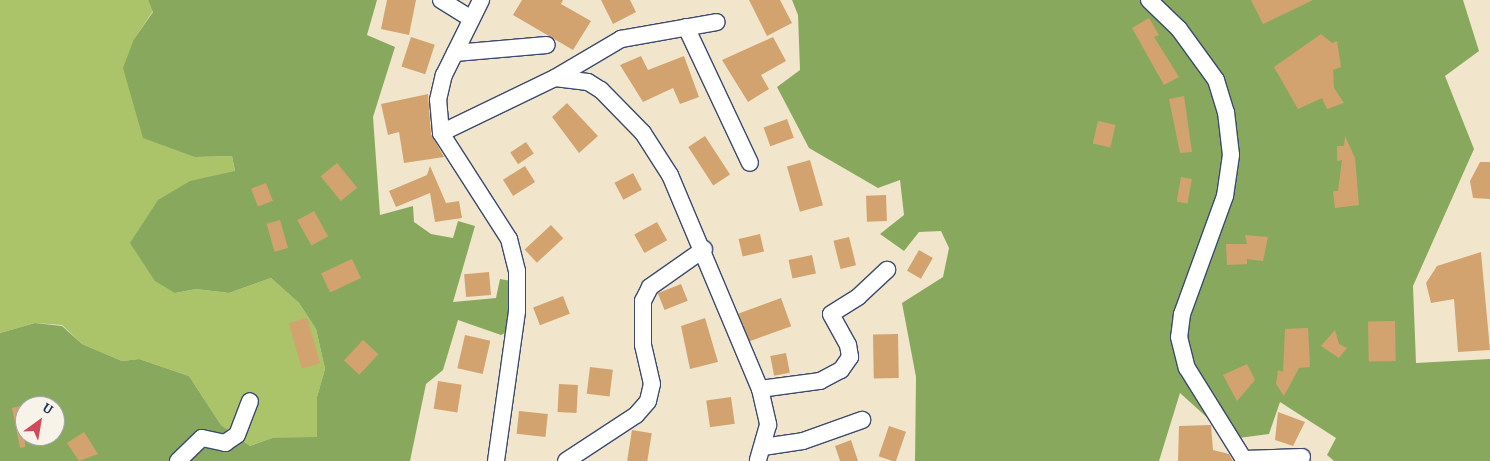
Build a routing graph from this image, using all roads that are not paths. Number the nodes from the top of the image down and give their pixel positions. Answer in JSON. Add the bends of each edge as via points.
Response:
{"nodes":[{"id":1,"x":441,"y":0,"type":"edge"},
{"id":2,"x":481,"y":0,"type":"edge"},
{"id":3,"x":1149,"y":0,"type":"edge"},
{"id":4,"x":472,"y":19,"type":"junction"},
{"id":5,"x":717,"y":22,"type":"dead end"},
{"id":6,"x":686,"y":27,"type":"junction"},
{"id":7,"x":547,"y":45,"type":"dead end"},
{"id":8,"x":454,"y":53,"type":"junction"},
{"id":9,"x":555,"y":78,"type":"junction"},
{"id":10,"x":441,"y":133,"type":"junction"},
{"id":11,"x":750,"y":163,"type":"dead end"},
{"id":12,"x":704,"y":249,"type":"junction"},
{"id":13,"x":887,"y":270,"type":"dead end"},
{"id":14,"x":760,"y":389,"type":"junction"},
{"id":15,"x":250,"y":401,"type":"dead end"},
{"id":16,"x":862,"y":420,"type":"dead end"},
{"id":17,"x":761,"y":454,"type":"edge"},
{"id":18,"x":1302,"y":457,"type":"dead end"},
{"id":19,"x":1245,"y":460,"type":"edge"},
{"id":20,"x":178,"y":461,"type":"edge"},
{"id":21,"x":496,"y":461,"type":"edge"},
{"id":22,"x":566,"y":461,"type":"edge"}],
"edges":[{"from":1,"to":4,"type":"street"},
{"from":2,"to":4,"type":"street"},
{"from":3,"to":19,"type":"street","via":[[1179,29],[1216,80],[1226,112],[1231,155],[1225,196],[1182,314],[1179,337],[1187,368]]},
{"from":4,"to":8,"type":"street"},
{"from":5,"to":6,"type":"street"},
{"from":6,"to":9,"type":"street","via":[[621,38]]},
{"from":6,"to":11,"type":"street"},
{"from":7,"to":8,"type":"street"},
{"from":8,"to":10,"type":"street","via":[[440,89]]},
{"from":9,"to":10,"type":"street"},
{"from":9,"to":12,"type":"street","via":[[588,82],[621,107],[670,174]]},
{"from":10,"to":21,"type":"street","via":[[509,239],[517,271],[517,311]]},
{"from":12,"to":14,"type":"street"},
{"from":12,"to":22,"type":"street","via":[[650,287],[643,301],[642,345],[652,384],[648,401],[636,415]]},
{"from":13,"to":14,"type":"street","via":[[858,297],[831,314],[848,345],[850,358],[841,370],[820,381]]},
{"from":14,"to":17,"type":"street","via":[[768,425]]},
{"from":15,"to":20,"type":"street","via":[[237,435],[225,443],[202,438]]},
{"from":16,"to":17,"type":"street"},
{"from":18,"to":19,"type":"street"}]}
